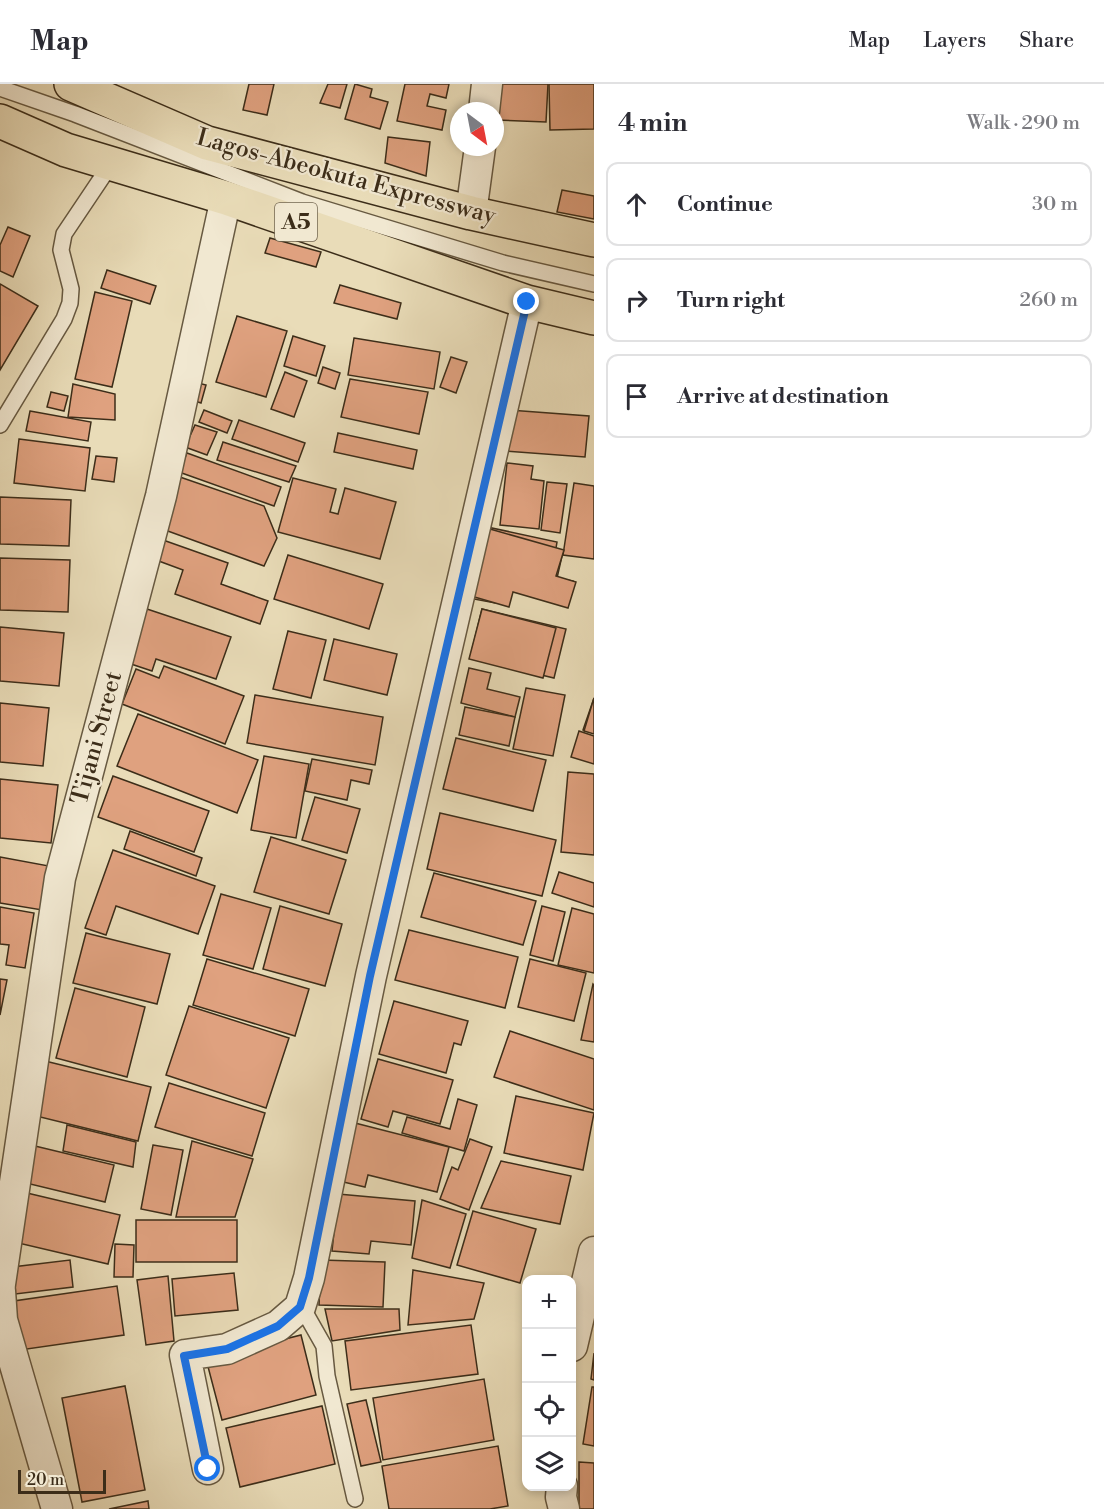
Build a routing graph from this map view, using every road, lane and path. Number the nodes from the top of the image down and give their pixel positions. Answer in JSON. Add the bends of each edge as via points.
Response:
{"nodes":[{"id":1,"x":71,"y":84,"type":"edge"},
{"id":2,"x":488,"y":84,"type":"edge"},
{"id":3,"x":0,"y":88,"type":"edge"},
{"id":4,"x":485,"y":102,"type":"edge"},
{"id":5,"x":0,"y":121,"type":"edge"},
{"id":6,"x":479,"y":156,"type":"edge"},
{"id":7,"x":111,"y":164,"type":"junction"},
{"id":8,"x":226,"y":198,"type":"junction"},
{"id":9,"x":471,"y":213,"type":"junction"},
{"id":10,"x":594,"y":240,"type":"edge"},
{"id":11,"x":594,"y":284,"type":"edge"},
{"id":12,"x":527,"y":302,"type":"junction"},
{"id":13,"x":594,"y":318,"type":"edge"},
{"id":14,"x":0,"y":425,"type":"edge"},
{"id":15,"x":594,"y":1252,"type":"edge"},
{"id":16,"x":0,"y":1284,"type":"edge"},
{"id":17,"x":0,"y":1291,"type":"edge"},
{"id":18,"x":302,"y":1301,"type":"junction"},
{"id":19,"x":576,"y":1329,"type":"edge"},
{"id":20,"x":208,"y":1469,"type":"dead end"},
{"id":21,"x":562,"y":1491,"type":"edge"},
{"id":22,"x":355,"y":1499,"type":"dead end"},
{"id":23,"x":57,"y":1509,"type":"edge"},
{"id":24,"x":564,"y":1509,"type":"edge"}],
"edges":[{"from":1,"to":9,"type":"highway","name":"Lagos-Abeokuta Expressway","number":"A5","via":[[207,143]]},
{"from":2,"to":4,"type":"street"},
{"from":3,"to":11,"type":"lane","via":[[302,202],[503,263]]},
{"from":5,"to":7,"type":"highway","name":"Lagos-Abeokuta Expressway","number":"A5","via":[[66,150]]},
{"from":6,"to":9,"type":"street"},
{"from":7,"to":8,"type":"highway","name":"Lagos-Abeokuta Expressway","number":"A5"},
{"from":7,"to":14,"type":"lane","via":[[64,234],[61,250],[71,289],[64,319]]},
{"from":8,"to":12,"type":"highway","name":"Lagos-Abeokuta Expressway","number":"A5"},
{"from":8,"to":16,"type":"street","name":"Tijani Street","via":[[161,496],[60,878]]},
{"from":9,"to":10,"type":"highway","name":"Lagos-Abeokuta Expressway","number":"A5"},
{"from":12,"to":13,"type":"highway","name":"Lagos-Abeokuta Expressway","number":"A5"},
{"from":12,"to":18,"type":"street","via":[[370,976]]},
{"from":15,"to":19,"type":"street"},
{"from":17,"to":23,"type":"street","via":[[2,1320]]},
{"from":18,"to":20,"type":"street","via":[[278,1326],[227,1349],[184,1356]]},
{"from":18,"to":22,"type":"lane","via":[[324,1346],[327,1376]]},
{"from":21,"to":24,"type":"street"}]}
